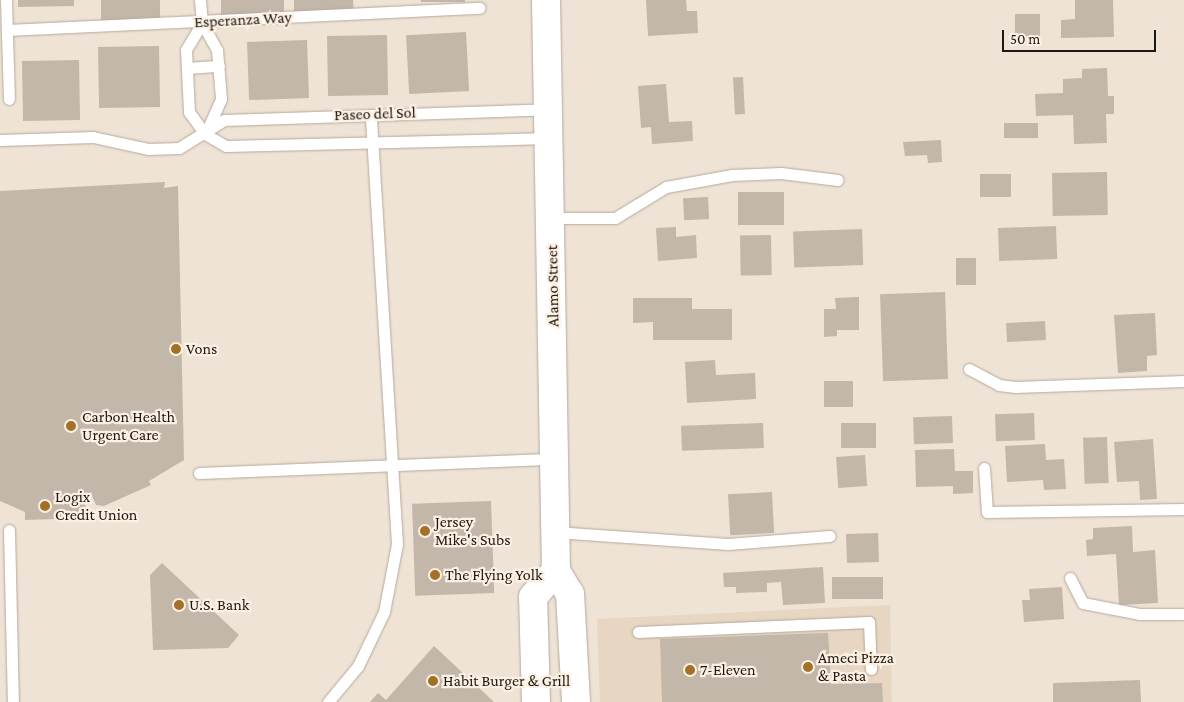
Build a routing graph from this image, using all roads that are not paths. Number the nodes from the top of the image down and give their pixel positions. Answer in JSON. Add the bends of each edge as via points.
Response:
{"nodes":[{"id":1,"x":6,"y":0,"type":"edge"},
{"id":2,"x":200,"y":0,"type":"edge"},
{"id":3,"x":546,"y":0,"type":"edge"},
{"id":4,"x":393,"y":5,"type":"edge"},
{"id":5,"x":479,"y":8,"type":"dead end"},
{"id":6,"x":202,"y":23,"type":"junction"},
{"id":7,"x":8,"y":30,"type":"junction"},
{"id":8,"x":219,"y":66,"type":"junction"},
{"id":9,"x":187,"y":68,"type":"junction"},
{"id":10,"x":9,"y":99,"type":"dead end"},
{"id":11,"x":550,"y":109,"type":"junction"},
{"id":12,"x":371,"y":114,"type":"junction"},
{"id":13,"x":206,"y":134,"type":"junction"},
{"id":14,"x":551,"y":138,"type":"junction"},
{"id":15,"x":0,"y":140,"type":"edge"},
{"id":16,"x":372,"y":141,"type":"junction"},
{"id":17,"x":838,"y":180,"type":"dead end"},
{"id":18,"x":552,"y":218,"type":"junction"},
{"id":19,"x":969,"y":368,"type":"dead end"},
{"id":20,"x":1184,"y":381,"type":"edge"},
{"id":21,"x":554,"y":459,"type":"junction"},
{"id":22,"x":392,"y":465,"type":"junction"},
{"id":23,"x":984,"y":468,"type":"dead end"},
{"id":24,"x":199,"y":473,"type":"dead end"},
{"id":25,"x":1184,"y":509,"type":"edge"},
{"id":26,"x":9,"y":530,"type":"dead end"},
{"id":27,"x":555,"y":532,"type":"junction"},
{"id":28,"x":830,"y":536,"type":"dead end"},
{"id":29,"x":556,"y":572,"type":"junction"},
{"id":30,"x":1070,"y":578,"type":"dead end"},
{"id":31,"x":1184,"y":614,"type":"edge"},
{"id":32,"x":638,"y":632,"type":"dead end"},
{"id":33,"x":871,"y":670,"type":"dead end"},
{"id":34,"x":13,"y":702,"type":"edge"},
{"id":35,"x":328,"y":702,"type":"edge"},
{"id":36,"x":536,"y":702,"type":"edge"},
{"id":37,"x":576,"y":702,"type":"edge"}],
"edges":[{"from":1,"to":7,"type":"lane"},
{"from":2,"to":6,"type":"lane"},
{"from":3,"to":11,"type":"main road","name":"Alamo Street"},
{"from":4,"to":5,"type":"lane","name":"Esperanza Way"},
{"from":4,"to":6,"type":"lane","name":"Esperanza Way"},
{"from":6,"to":7,"type":"lane","name":"Esperanza Way"},
{"from":6,"to":8,"type":"lane","via":[[217,50]]},
{"from":6,"to":9,"type":"lane","name":"Paseo del Sol","via":[[186,50]]},
{"from":7,"to":10,"type":"lane"},
{"from":8,"to":9,"type":"lane"},
{"from":8,"to":13,"type":"lane","via":[[221,99]]},
{"from":9,"to":13,"type":"lane","name":"Paseo del Sol","via":[[189,112]]},
{"from":11,"to":12,"type":"lane","name":"Paseo del Sol"},
{"from":11,"to":14,"type":"main road","name":"Alamo Street"},
{"from":12,"to":13,"type":"lane","name":"Paseo del Sol","via":[[224,120]]},
{"from":12,"to":16,"type":"lane"},
{"from":13,"to":15,"type":"lane","via":[[179,148],[148,149],[93,137]]},
{"from":13,"to":16,"type":"lane","name":"Paseo del Sol","via":[[226,146]]},
{"from":14,"to":16,"type":"lane","name":"Paseo del Sol"},
{"from":14,"to":18,"type":"main road","name":"Alamo Street"},
{"from":16,"to":22,"type":"lane"},
{"from":17,"to":18,"type":"lane","via":[[781,173],[732,175],[666,187],[615,218]]},
{"from":18,"to":21,"type":"main road","name":"Alamo Street"},
{"from":19,"to":20,"type":"lane","via":[[999,385],[1015,387]]},
{"from":21,"to":22,"type":"lane"},
{"from":21,"to":27,"type":"main road","name":"Alamo Street"},
{"from":22,"to":24,"type":"lane"},
{"from":22,"to":35,"type":"lane","via":[[397,544],[384,612],[358,666]]},
{"from":23,"to":25,"type":"lane","via":[[987,512]]},
{"from":26,"to":34,"type":"lane"},
{"from":27,"to":28,"type":"lane","via":[[728,544]]},
{"from":27,"to":29,"type":"main road","name":"Alamo Street"},
{"from":29,"to":36,"type":"main road","via":[[533,598]]},
{"from":29,"to":37,"type":"main road","via":[[570,594]]},
{"from":30,"to":31,"type":"lane","via":[[1083,603],[1139,614]]},
{"from":32,"to":33,"type":"lane","via":[[869,622]]}]}
